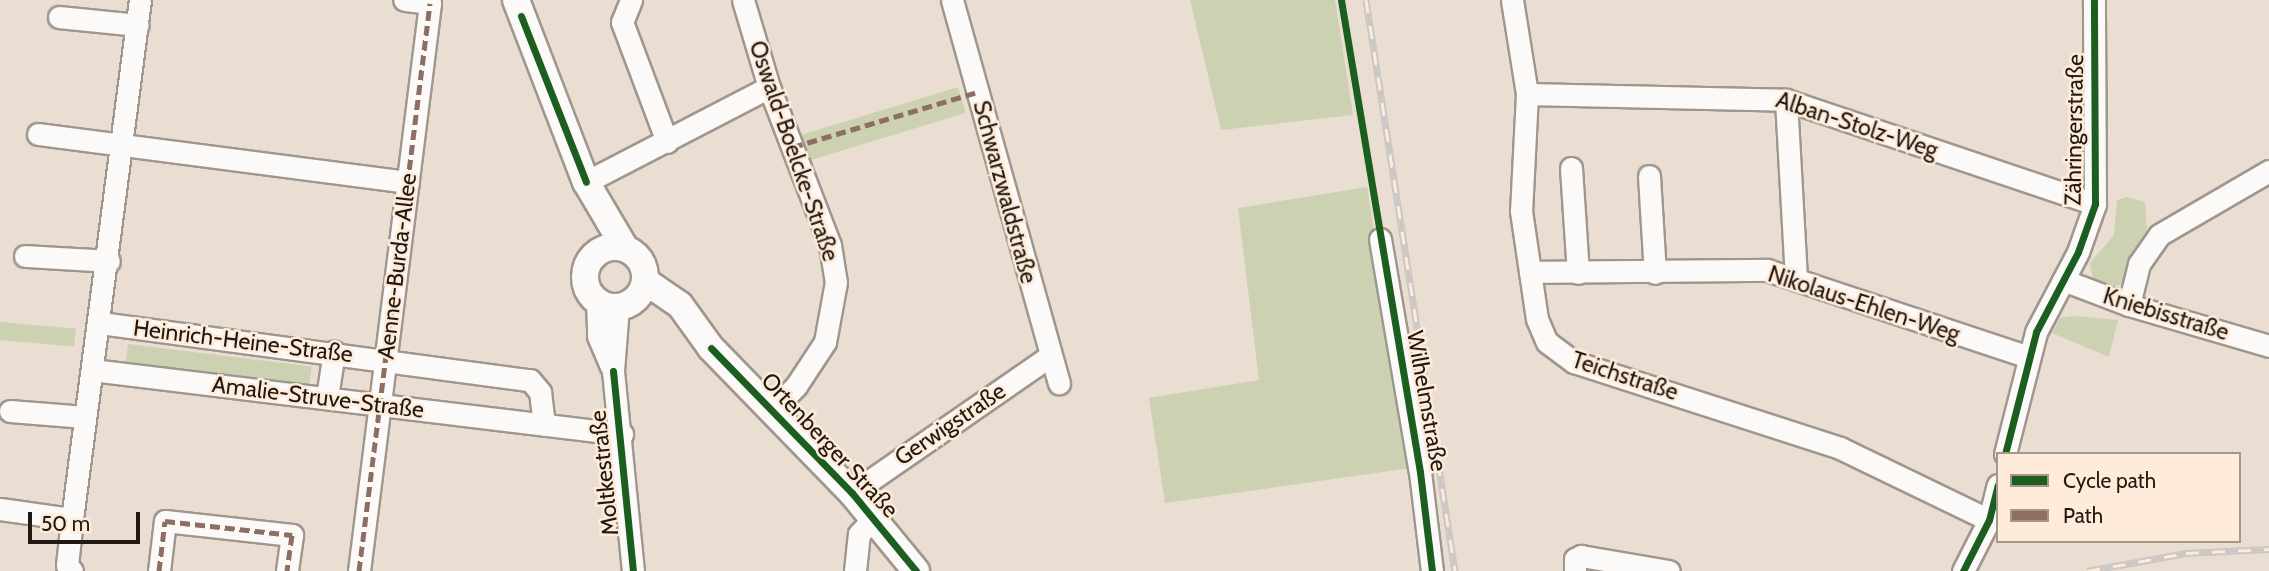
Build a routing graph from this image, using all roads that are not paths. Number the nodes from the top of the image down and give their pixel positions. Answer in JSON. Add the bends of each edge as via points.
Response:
{"nodes":[{"id":1,"x":140,"y":0,"type":"edge"},
{"id":2,"x":404,"y":0,"type":"edge"},
{"id":3,"x":631,"y":0,"type":"edge"},
{"id":4,"x":743,"y":0,"type":"edge"},
{"id":5,"x":952,"y":0,"type":"edge"},
{"id":6,"x":1512,"y":0,"type":"edge"},
{"id":7,"x":2094,"y":0,"type":"edge"},
{"id":8,"x":516,"y":5,"type":"edge"},
{"id":9,"x":59,"y":17,"type":"dead end"},
{"id":10,"x":138,"y":25,"type":"junction"},
{"id":11,"x":769,"y":87,"type":"junction"},
{"id":12,"x":1527,"y":94,"type":"junction"},
{"id":13,"x":1786,"y":100,"type":"junction"},
{"id":14,"x":38,"y":134,"type":"dead end"},
{"id":15,"x":667,"y":142,"type":"junction"},
{"id":16,"x":123,"y":146,"type":"junction"},
{"id":17,"x":1571,"y":168,"type":"dead end"},
{"id":18,"x":2269,"y":171,"type":"edge"},
{"id":19,"x":1649,"y":176,"type":"dead end"},
{"id":20,"x":408,"y":182,"type":"junction"},
{"id":21,"x":586,"y":182,"type":"junction"},
{"id":22,"x":2095,"y":204,"type":"junction"},
{"id":23,"x":1380,"y":239,"type":"dead end"},
{"id":24,"x":625,"y":248,"type":"junction"},
{"id":25,"x":594,"y":255,"type":"junction"},
{"id":26,"x":25,"y":257,"type":"dead end"},
{"id":27,"x":109,"y":261,"type":"junction"},
{"id":28,"x":1530,"y":272,"type":"junction"},
{"id":29,"x":1578,"y":273,"type":"junction"},
{"id":30,"x":1655,"y":273,"type":"junction"},
{"id":31,"x":1796,"y":279,"type":"junction"},
{"id":32,"x":2063,"y":280,"type":"junction"},
{"id":33,"x":624,"y":297,"type":"junction"},
{"id":34,"x":2129,"y":305,"type":"junction"},
{"id":35,"x":100,"y":323,"type":"junction"},
{"id":36,"x":2269,"y":346,"type":"edge"},
{"id":37,"x":334,"y":352,"type":"junction"},
{"id":38,"x":1050,"y":356,"type":"junction"},
{"id":39,"x":2028,"y":357,"type":"junction"},
{"id":40,"x":386,"y":359,"type":"junction"},
{"id":41,"x":92,"y":370,"type":"junction"},
{"id":42,"x":1059,"y":383,"type":"dead end"},
{"id":43,"x":327,"y":397,"type":"junction"},
{"id":44,"x":380,"y":404,"type":"junction"},
{"id":45,"x":773,"y":409,"type":"junction"},
{"id":46,"x":10,"y":411,"type":"dead end"},
{"id":47,"x":85,"y":417,"type":"junction"},
{"id":48,"x":544,"y":425,"type":"junction"},
{"id":49,"x":622,"y":434,"type":"junction"},
{"id":50,"x":2005,"y":452,"type":"edge"},
{"id":51,"x":852,"y":493,"type":"junction"},
{"id":52,"x":1996,"y":494,"type":"edge"},
{"id":53,"x":0,"y":509,"type":"edge"},
{"id":54,"x":72,"y":519,"type":"junction"},
{"id":55,"x":873,"y":519,"type":"junction"},
{"id":56,"x":1990,"y":520,"type":"junction"},
{"id":57,"x":72,"y":571,"type":"edge"},
{"id":58,"x":159,"y":571,"type":"edge"},
{"id":59,"x":287,"y":571,"type":"edge"},
{"id":60,"x":359,"y":571,"type":"edge"},
{"id":61,"x":633,"y":571,"type":"edge"},
{"id":62,"x":855,"y":571,"type":"edge"},
{"id":63,"x":916,"y":571,"type":"edge"},
{"id":64,"x":1432,"y":571,"type":"edge"},
{"id":65,"x":1575,"y":571,"type":"edge"},
{"id":66,"x":1669,"y":571,"type":"edge"},
{"id":67,"x":1963,"y":571,"type":"edge"}],
"edges":[{"from":1,"to":10,"type":"street"},
{"from":2,"to":20,"type":"street","name":"Aenne-Burda-Allee","via":[[430,3]]},
{"from":3,"to":15,"type":"street","via":[[622,22]]},
{"from":4,"to":11,"type":"street","name":"Oswald-Boelcke-Straße"},
{"from":5,"to":38,"type":"street","name":"Schwarzwaldstraße"},
{"from":6,"to":12,"type":"street","name":"Teichstraße"},
{"from":7,"to":22,"type":"street","name":"Zähringerstraße"},
{"from":8,"to":21,"type":"main road"},
{"from":9,"to":10,"type":"street"},
{"from":10,"to":16,"type":"street"},
{"from":11,"to":15,"type":"street"},
{"from":11,"to":45,"type":"street","name":"Oswald-Boelcke-Straße","via":[[830,245],[836,282],[825,342],[796,386]]},
{"from":12,"to":13,"type":"street","name":"Alban-Stolz-Weg"},
{"from":12,"to":28,"type":"street","name":"Teichstraße","via":[[1521,211]]},
{"from":13,"to":22,"type":"street","name":"Alban-Stolz-Weg"},
{"from":13,"to":31,"type":"street"},
{"from":14,"to":16,"type":"street"},
{"from":15,"to":21,"type":"street"},
{"from":16,"to":20,"type":"street"},
{"from":16,"to":27,"type":"street"},
{"from":17,"to":29,"type":"street"},
{"from":18,"to":34,"type":"street","via":[[2159,235],[2138,264]]},
{"from":19,"to":30,"type":"street"},
{"from":20,"to":40,"type":"street","name":"Aenne-Burda-Allee"},
{"from":21,"to":24,"type":"main road"},
{"from":21,"to":25,"type":"main road"},
{"from":22,"to":32,"type":"street","name":"Zähringerstraße","via":[[2090,227]]},
{"from":23,"to":64,"type":"street","name":"Wilhelmstraße"},
{"from":24,"to":25,"type":"main road","via":[[608,247]]},
{"from":24,"to":33,"type":"main road","via":[[641,260]]},
{"from":25,"to":33,"type":"main road","via":[[585,277]]},
{"from":26,"to":27,"type":"street"},
{"from":27,"to":35,"type":"street"},
{"from":28,"to":29,"type":"street","name":"Nikolaus-Ehlen-Weg"},
{"from":28,"to":56,"type":"street","name":"Teichstraße","via":[[1537,319],[1557,353],[1789,428]]},
{"from":29,"to":30,"type":"street","name":"Nikolaus-Ehlen-Weg"},
{"from":30,"to":31,"type":"street","name":"Nikolaus-Ehlen-Weg","via":[[1767,270]]},
{"from":31,"to":39,"type":"street","name":"Nikolaus-Ehlen-Weg"},
{"from":32,"to":34,"type":"street","name":"Kniebisstraße"},
{"from":32,"to":39,"type":"street","name":"Zähringerstraße"},
{"from":33,"to":45,"type":"main road","name":"Ortenberger Straße","via":[[711,348]]},
{"from":33,"to":49,"type":"street","name":"Moltkestraße","via":[[598,336],[613,372]]},
{"from":34,"to":36,"type":"street","name":"Kniebisstraße"},
{"from":35,"to":37,"type":"street","name":"Heinrich-Heine-Straße"},
{"from":35,"to":41,"type":"street"},
{"from":37,"to":40,"type":"street","name":"Heinrich-Heine-Straße"},
{"from":37,"to":43,"type":"street"},
{"from":38,"to":42,"type":"street","name":"Schwarzwaldstraße"},
{"from":38,"to":51,"type":"street","name":"Gerwigstraße"},
{"from":39,"to":50,"type":"street","name":"Zähringerstraße"},
{"from":40,"to":44,"type":"street","name":"Aenne-Burda-Allee"},
{"from":40,"to":48,"type":"street","name":"Amalie-Struve-Straße","via":[[530,380],[540,393]]},
{"from":41,"to":43,"type":"street","name":"Amalie-Struve-Straße"},
{"from":41,"to":47,"type":"street"},
{"from":43,"to":44,"type":"street","name":"Amalie-Struve-Straße"},
{"from":44,"to":48,"type":"street","name":"Amalie-Struve-Straße"},
{"from":44,"to":60,"type":"street","name":"Aenne-Burda-Allee"},
{"from":45,"to":51,"type":"main road","name":"Ortenberger Straße"},
{"from":46,"to":47,"type":"street"},
{"from":47,"to":54,"type":"street"},
{"from":48,"to":49,"type":"street","name":"Amalie-Struve-Straße"},
{"from":49,"to":61,"type":"street","name":"Moltkestraße"},
{"from":51,"to":55,"type":"main road","name":"Ortenberger Straße"},
{"from":52,"to":56,"type":"street"},
{"from":53,"to":54,"type":"street"},
{"from":54,"to":57,"type":"street","via":[[67,565]]},
{"from":55,"to":62,"type":"street","via":[[859,534]]},
{"from":55,"to":63,"type":"main road","name":"Ortenberger Straße"},
{"from":56,"to":67,"type":"street"},
{"from":58,"to":59,"type":"street","via":[[165,521],[292,535]]},
{"from":65,"to":66,"type":"street","via":[[1575,559],[1581,556]]}]}
